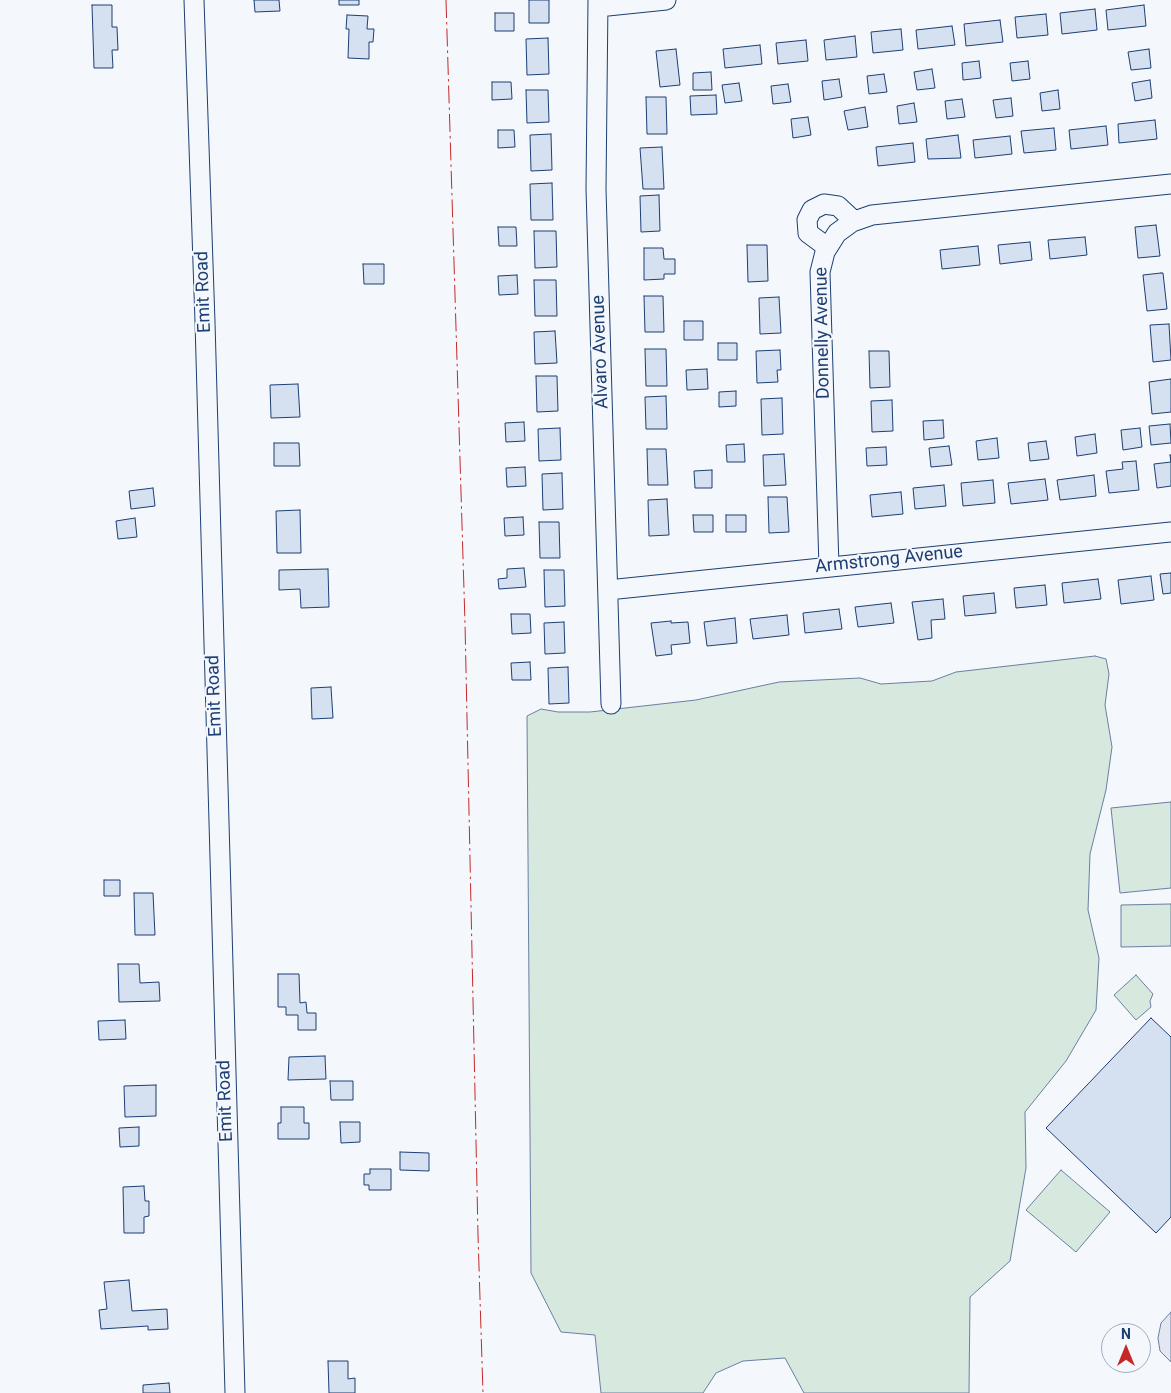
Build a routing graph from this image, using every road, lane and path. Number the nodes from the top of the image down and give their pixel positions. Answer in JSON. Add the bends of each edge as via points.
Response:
{"nodes":[{"id":1,"x":194,"y":0,"type":"edge"},
{"id":2,"x":666,"y":0,"type":"edge"},
{"id":3,"x":598,"y":4,"type":"edge"},
{"id":4,"x":1171,"y":184,"type":"edge"},
{"id":5,"x":854,"y":221,"type":"junction"},
{"id":6,"x":827,"y":247,"type":"junction"},
{"id":7,"x":1171,"y":532,"type":"edge"},
{"id":8,"x":829,"y":567,"type":"junction"},
{"id":9,"x":608,"y":590,"type":"junction"},
{"id":10,"x":611,"y":704,"type":"dead end"},
{"id":11,"x":235,"y":1393,"type":"edge"}],
"edges":[{"from":1,"to":11,"type":"street","name":"Emit Road"},
{"from":2,"to":3,"type":"street"},
{"from":3,"to":9,"type":"street","name":"Alvaro Avenue","via":[[596,189]]},
{"from":4,"to":5,"type":"street","name":"Donnelly Avenue","via":[[872,215]]},
{"from":5,"to":6,"type":"street","name":"Donnelly Avenue","via":[[837,233]]},
{"from":5,"to":6,"type":"street","via":[[838,206],[824,204],[812,210],[807,220],[808,233]]},
{"from":6,"to":8,"type":"street","name":"Donnelly Avenue","via":[[820,272]]},
{"from":7,"to":8,"type":"street","name":"Armstrong Avenue"},
{"from":8,"to":9,"type":"street","name":"Armstrong Avenue"},
{"from":9,"to":10,"type":"street","name":"Alvaro Avenue"}]}
